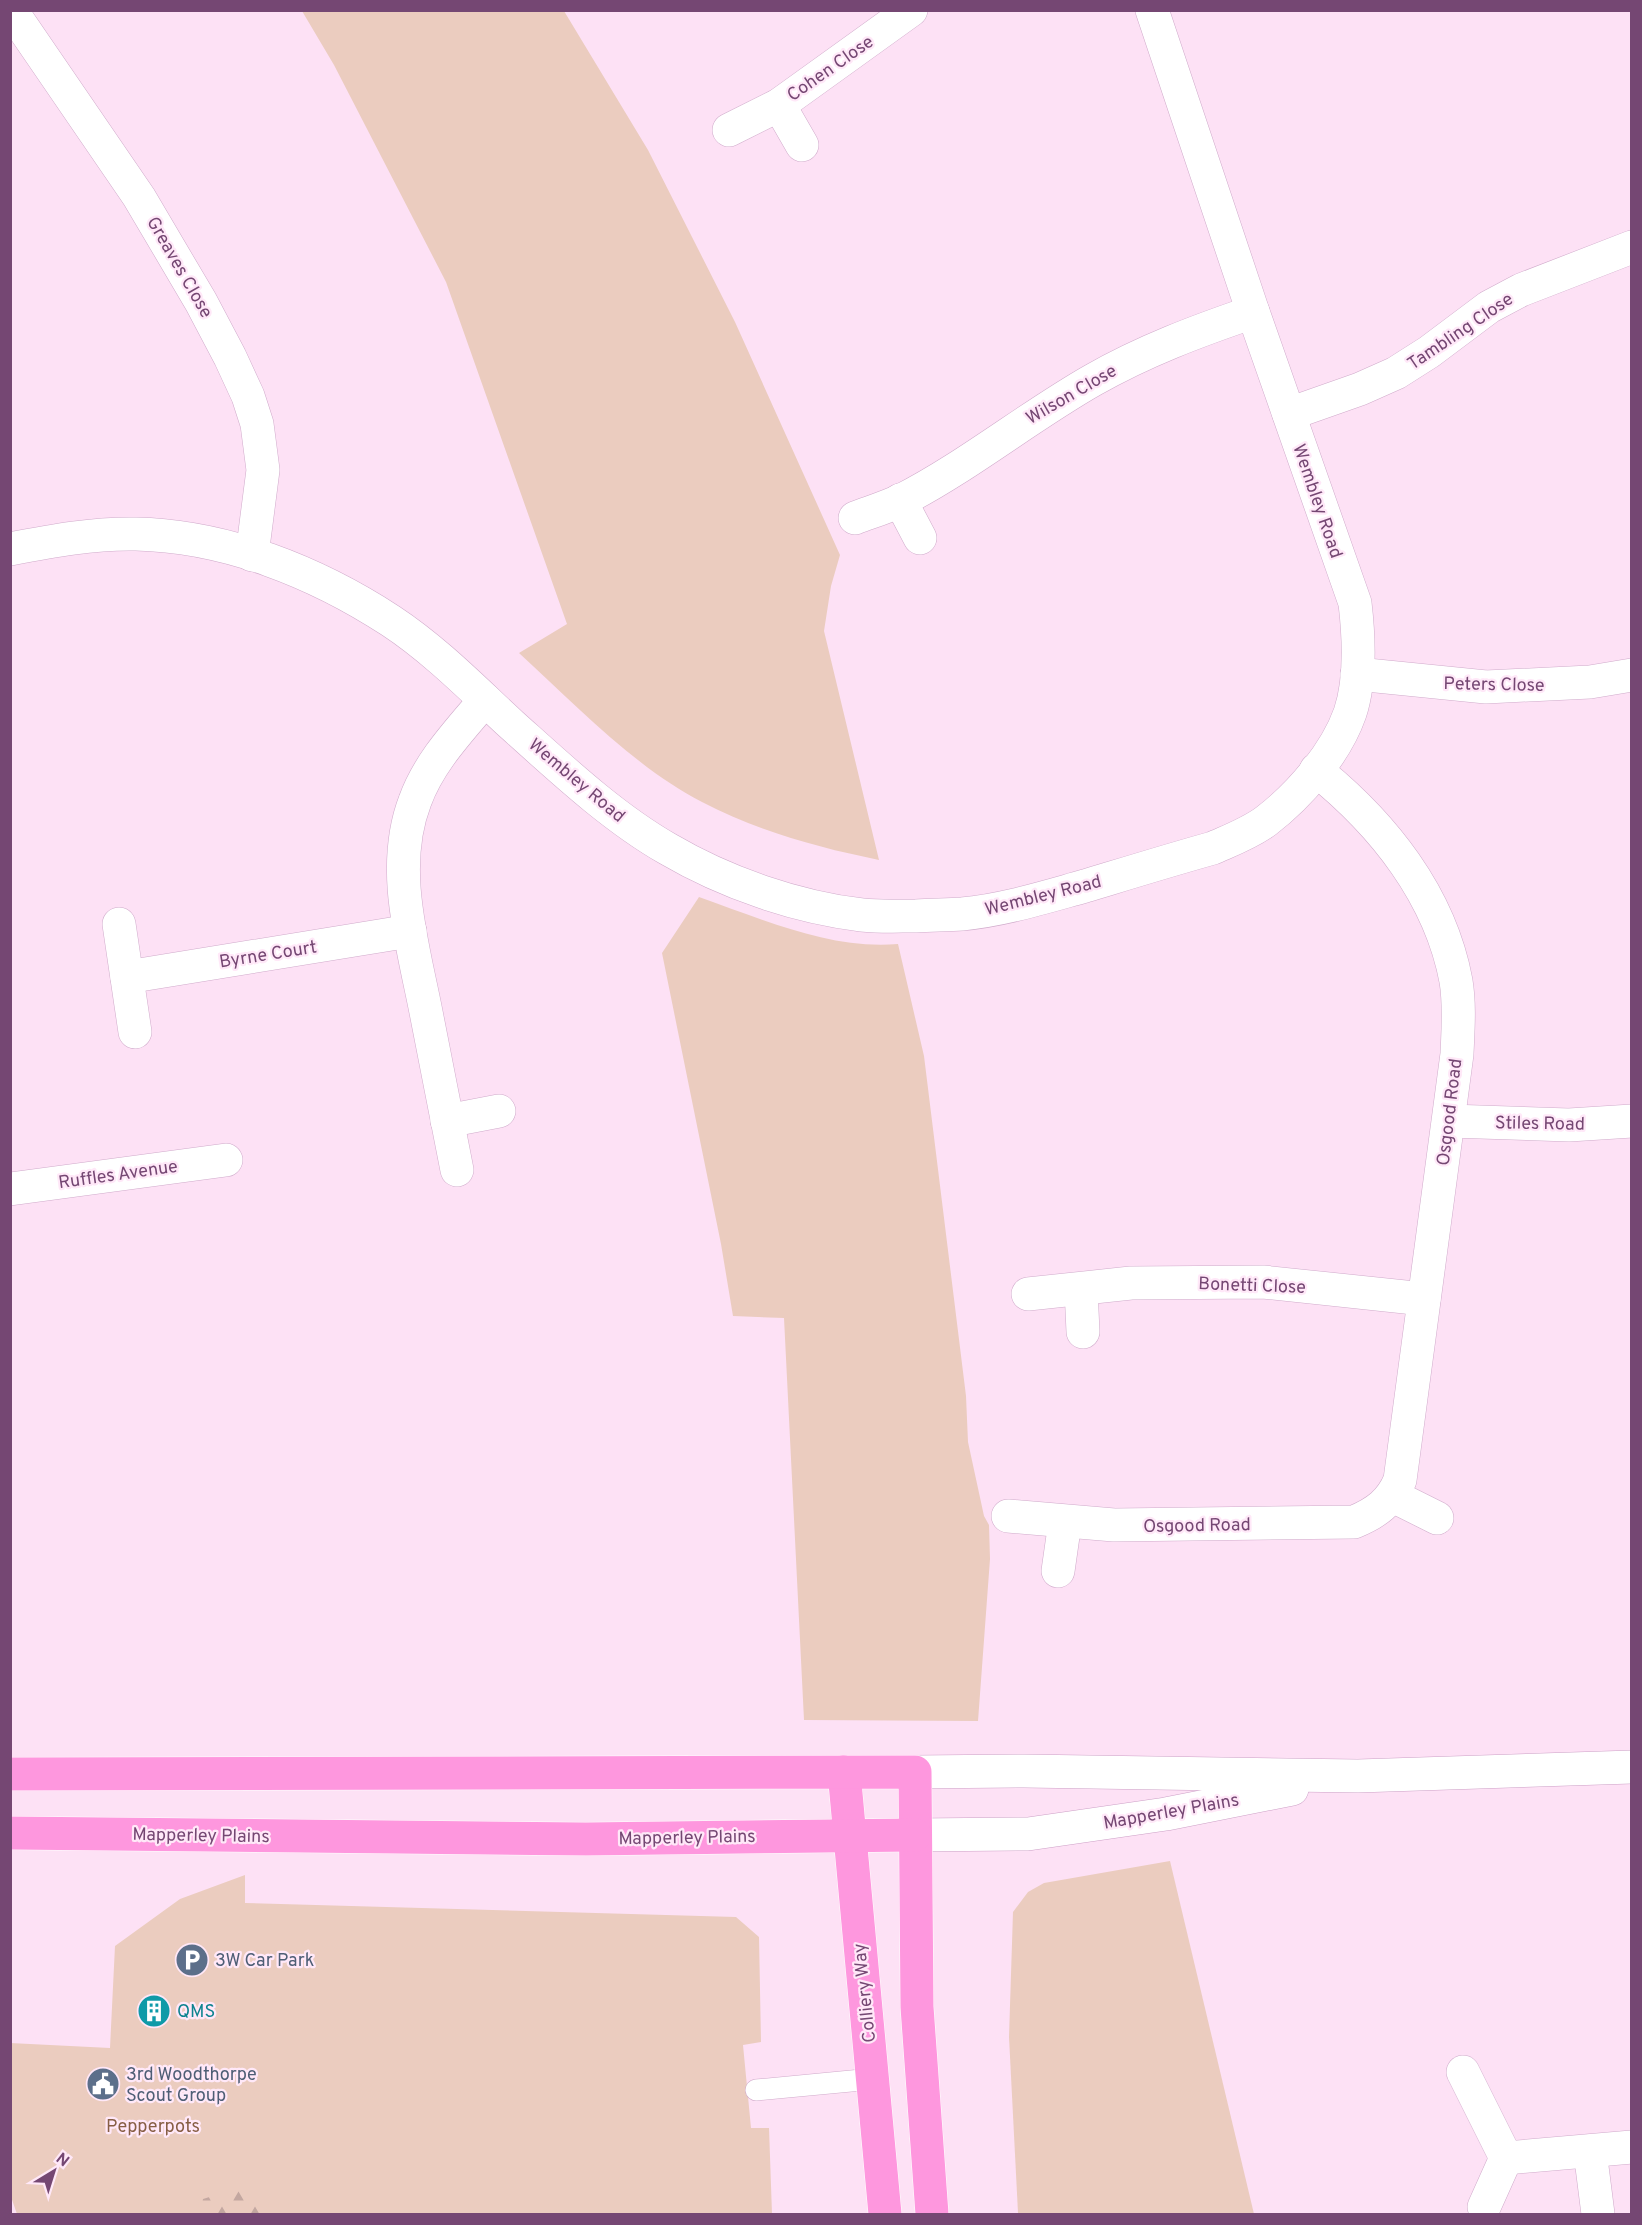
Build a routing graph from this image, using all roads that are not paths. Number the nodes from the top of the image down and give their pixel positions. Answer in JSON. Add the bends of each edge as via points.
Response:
{"nodes":[{"id":1,"x":11,"y":10,"type":"edge"},
{"id":2,"x":911,"y":10,"type":"edge"},
{"id":3,"x":1158,"y":12,"type":"edge"},
{"id":4,"x":779,"y":105,"type":"junction"},
{"id":5,"x":729,"y":130,"type":"dead end"},
{"id":6,"x":802,"y":145,"type":"dead end"},
{"id":7,"x":1632,"y":247,"type":"edge"},
{"id":8,"x":1253,"y":312,"type":"junction"},
{"id":9,"x":1289,"y":414,"type":"junction"},
{"id":10,"x":900,"y":500,"type":"junction"},
{"id":11,"x":855,"y":518,"type":"dead end"},
{"id":12,"x":920,"y":538,"type":"dead end"},
{"id":13,"x":10,"y":549,"type":"edge"},
{"id":14,"x":252,"y":555,"type":"junction"},
{"id":15,"x":1357,"y":674,"type":"junction"},
{"id":16,"x":1632,"y":675,"type":"edge"},
{"id":17,"x":485,"y":700,"type":"junction"},
{"id":18,"x":1317,"y":770,"type":"junction"},
{"id":19,"x":119,"y":924,"type":"dead end"},
{"id":20,"x":410,"y":931,"type":"junction"},
{"id":21,"x":127,"y":977,"type":"junction"},
{"id":22,"x":135,"y":1032,"type":"dead end"},
{"id":23,"x":499,"y":1111,"type":"dead end"},
{"id":24,"x":1449,"y":1120,"type":"junction"},
{"id":25,"x":447,"y":1121,"type":"junction"},
{"id":26,"x":1632,"y":1121,"type":"edge"},
{"id":27,"x":226,"y":1160,"type":"dead end"},
{"id":28,"x":456,"y":1170,"type":"dead end"},
{"id":29,"x":10,"y":1189,"type":"edge"},
{"id":30,"x":1080,"y":1288,"type":"junction"},
{"id":31,"x":1028,"y":1294,"type":"dead end"},
{"id":32,"x":1424,"y":1299,"type":"junction"},
{"id":33,"x":1083,"y":1332,"type":"dead end"},
{"id":34,"x":1393,"y":1496,"type":"junction"},
{"id":35,"x":1008,"y":1516,"type":"dead end"},
{"id":36,"x":1437,"y":1518,"type":"dead end"},
{"id":37,"x":1065,"y":1522,"type":"junction"},
{"id":38,"x":1058,"y":1570,"type":"dead end"},
{"id":39,"x":1632,"y":1767,"type":"edge"},
{"id":40,"x":844,"y":1772,"type":"junction"},
{"id":41,"x":915,"y":1772,"type":"junction"},
{"id":42,"x":10,"y":1774,"type":"edge"},
{"id":43,"x":1358,"y":1776,"type":"junction"},
{"id":44,"x":10,"y":1833,"type":"edge"},
{"id":45,"x":849,"y":1835,"type":"junction"},
{"id":46,"x":915,"y":1835,"type":"junction"},
{"id":47,"x":1463,"y":2072,"type":"dead end"},
{"id":48,"x":872,"y":2079,"type":"junction"},
{"id":49,"x":756,"y":2090,"type":"dead end"},
{"id":50,"x":1632,"y":2147,"type":"edge"},
{"id":51,"x":1590,"y":2151,"type":"junction"},
{"id":52,"x":1506,"y":2158,"type":"junction"},
{"id":53,"x":1484,"y":2207,"type":"dead end"},
{"id":54,"x":885,"y":2214,"type":"edge"},
{"id":55,"x":932,"y":2214,"type":"edge"},
{"id":56,"x":1598,"y":2214,"type":"edge"}],
"edges":[{"from":1,"to":14,"type":"street","name":"Greaves Close","via":[[139,197],[201,302],[248,396],[257,424],[262,470]]},
{"from":2,"to":4,"type":"street","name":"Cohen Close"},
{"from":3,"to":8,"type":"street","name":"Wembley Road"},
{"from":4,"to":5,"type":"street","name":"Cohen Close"},
{"from":4,"to":6,"type":"street","name":"Cohen Close"},
{"from":7,"to":9,"type":"street","name":"Tambling Close","via":[[1521,290],[1489,307],[1396,373]]},
{"from":8,"to":9,"type":"street","name":"Wembley Road"},
{"from":8,"to":10,"type":"street","name":"Wilson Close","via":[[1145,352],[1023,422]]},
{"from":9,"to":15,"type":"street","name":"Wembley Road","via":[[1354,603],[1359,637]]},
{"from":10,"to":11,"type":"street","name":"Wilson Close"},
{"from":10,"to":12,"type":"street"},
{"from":13,"to":14,"type":"street","name":"Wembley Road","via":[[90,536],[136,534],[194,540]]},
{"from":14,"to":17,"type":"street","name":"Wembley Road","via":[[304,573],[392,622]]},
{"from":15,"to":16,"type":"street","name":"Peters Close","via":[[1486,687],[1590,682]]},
{"from":15,"to":18,"type":"street","name":"Wembley Road","via":[[1350,711]]},
{"from":17,"to":18,"type":"street","name":"Wembley Road","via":[[625,821],[666,848],[746,885],[788,899],[863,915],[964,914],[1033,901],[1213,848],[1266,821]]},
{"from":17,"to":20,"type":"street","via":[[441,753],[414,801],[404,879]]},
{"from":18,"to":24,"type":"street","name":"Osgood Road","via":[[1367,815],[1389,842],[1440,924],[1456,982],[1458,1018]]},
{"from":19,"to":21,"type":"street"},
{"from":20,"to":21,"type":"street","name":"Byrne Court"},
{"from":20,"to":25,"type":"street"},
{"from":21,"to":22,"type":"street"},
{"from":23,"to":25,"type":"street"},
{"from":24,"to":26,"type":"street","name":"Stiles Road","via":[[1569,1125]]},
{"from":24,"to":32,"type":"street","name":"Osgood Road"},
{"from":25,"to":28,"type":"street"},
{"from":27,"to":29,"type":"street","name":"Ruffles Avenue"},
{"from":30,"to":31,"type":"street","name":"Bonetti Close"},
{"from":30,"to":32,"type":"street","name":"Bonetti Close","via":[[1131,1283],[1263,1282]]},
{"from":30,"to":33,"type":"street"},
{"from":32,"to":34,"type":"street","name":"Osgood Road","via":[[1400,1480]]},
{"from":34,"to":36,"type":"street"},
{"from":34,"to":37,"type":"street","name":"Osgood Road","via":[[1371,1515],[1354,1522]]},
{"from":35,"to":37,"type":"street","name":"Osgood Road"},
{"from":37,"to":38,"type":"street"},
{"from":39,"to":43,"type":"street","name":"Mapperley Plains"},
{"from":40,"to":41,"type":"main road","name":"Mapperley Plains"},
{"from":40,"to":42,"type":"main road","name":"Mapperley Plains"},
{"from":40,"to":45,"type":"main road","name":"Colliery Way"},
{"from":41,"to":43,"type":"street","name":"Mapperley Plains"},
{"from":41,"to":46,"type":"main road"},
{"from":43,"to":46,"type":"street","name":"Mapperley Plains","via":[[1166,1814],[1028,1834]]},
{"from":44,"to":45,"type":"main road","name":"Mapperley Plains","via":[[586,1839]]},
{"from":45,"to":46,"type":"main road","name":"Mapperley Plains"},
{"from":45,"to":48,"type":"main road","name":"Colliery Way"},
{"from":46,"to":55,"type":"main road","via":[[917,2007]]},
{"from":47,"to":52,"type":"street"},
{"from":48,"to":49,"type":"lane"},
{"from":48,"to":54,"type":"main road","name":"Colliery Way"},
{"from":50,"to":51,"type":"street"},
{"from":51,"to":52,"type":"street"},
{"from":51,"to":56,"type":"street"},
{"from":52,"to":53,"type":"street"}]}
